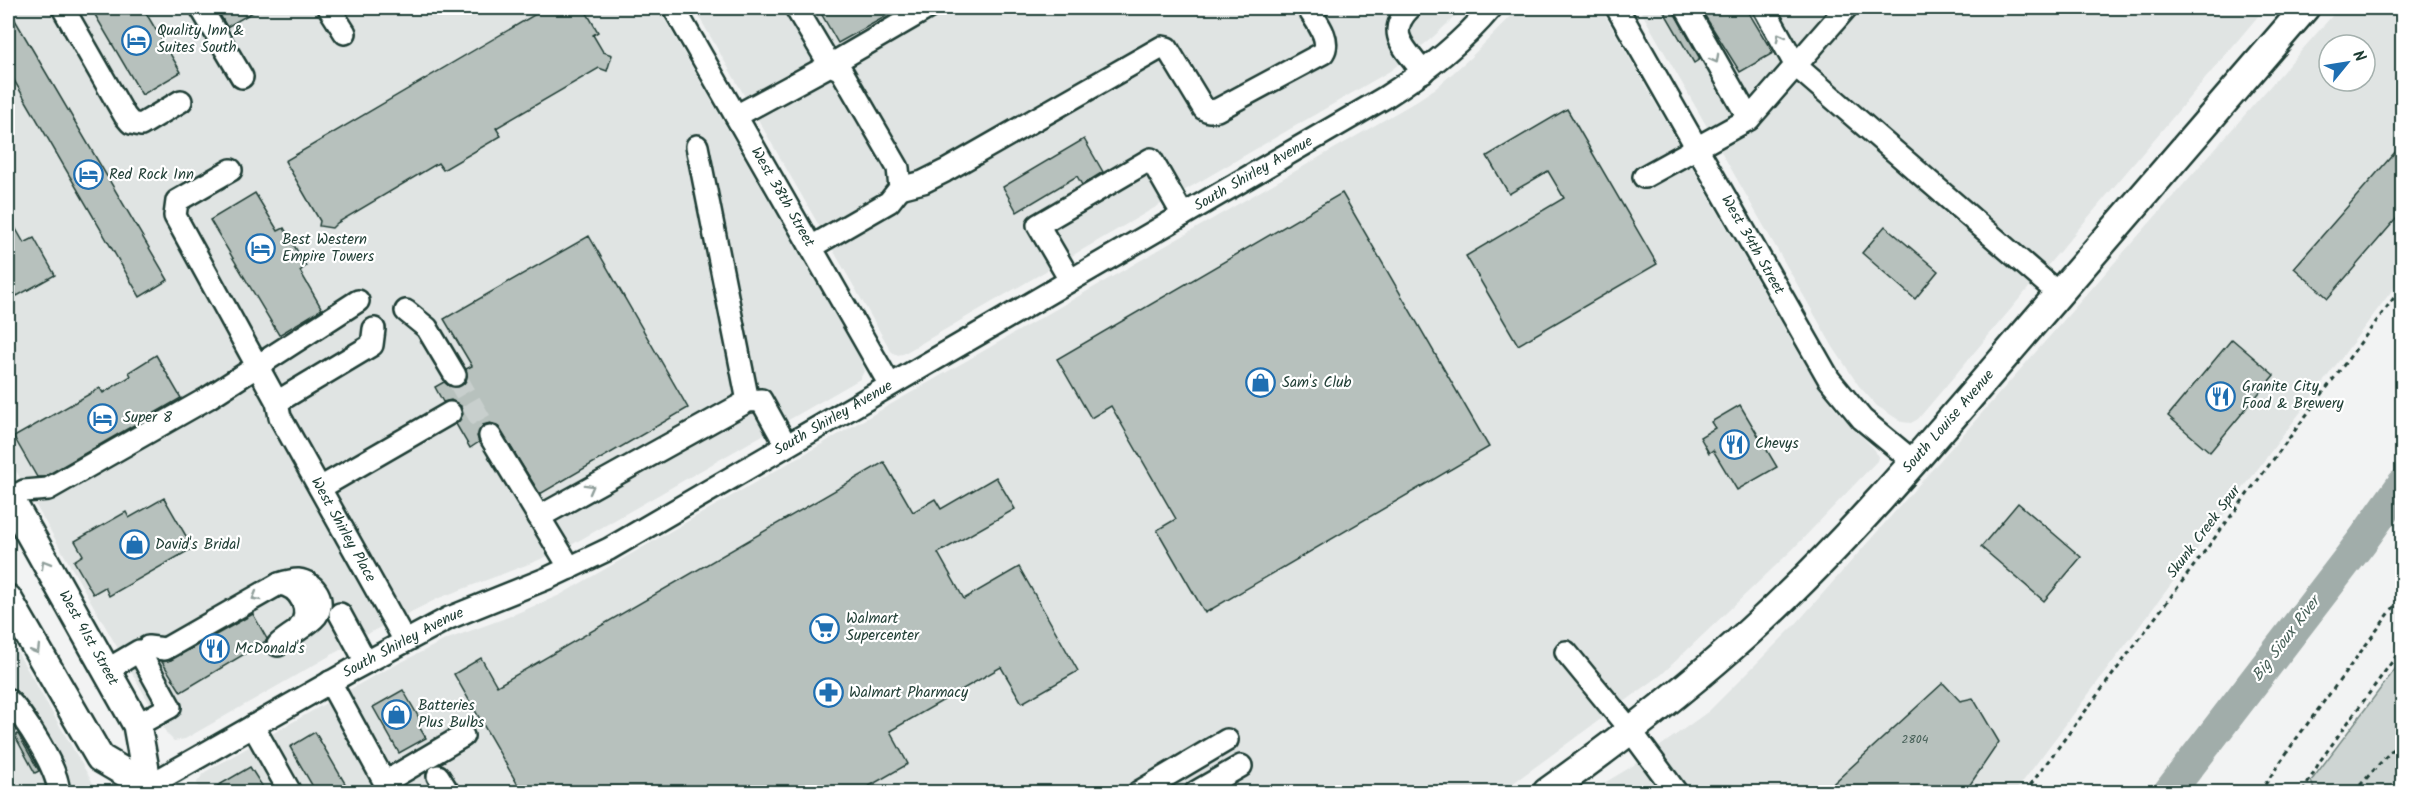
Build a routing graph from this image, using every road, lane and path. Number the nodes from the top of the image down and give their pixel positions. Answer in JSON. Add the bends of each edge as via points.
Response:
{"nodes":[{"id":1,"x":63,"y":8,"type":"edge"},
{"id":2,"x":201,"y":8,"type":"edge"},
{"id":3,"x":329,"y":8,"type":"edge"},
{"id":4,"x":674,"y":8,"type":"edge"},
{"id":5,"x":796,"y":8,"type":"edge"},
{"id":6,"x":928,"y":8,"type":"edge"},
{"id":7,"x":1308,"y":8,"type":"edge"},
{"id":8,"x":1410,"y":8,"type":"edge"},
{"id":9,"x":1491,"y":8,"type":"edge"},
{"id":10,"x":1617,"y":8,"type":"edge"},
{"id":11,"x":1686,"y":8,"type":"edge"},
{"id":12,"x":1764,"y":8,"type":"edge"},
{"id":13,"x":1846,"y":8,"type":"edge"},
{"id":14,"x":2296,"y":11,"type":"edge"},
{"id":15,"x":345,"y":33,"type":"dead end"},
{"id":16,"x":830,"y":65,"type":"junction"},
{"id":17,"x":1796,"y":66,"type":"junction"},
{"id":18,"x":1423,"y":72,"type":"junction"},
{"id":19,"x":242,"y":77,"type":"dead end"},
{"id":20,"x":181,"y":101,"type":"dead end"},
{"id":21,"x":736,"y":116,"type":"junction"},
{"id":22,"x":1749,"y":119,"type":"junction"},
{"id":23,"x":697,"y":146,"type":"dead end"},
{"id":24,"x":1697,"y":147,"type":"junction"},
{"id":25,"x":231,"y":170,"type":"dead end"},
{"id":26,"x":1644,"y":177,"type":"dead end"},
{"id":27,"x":900,"y":188,"type":"junction"},
{"id":28,"x":1183,"y":215,"type":"junction"},
{"id":29,"x":812,"y":247,"type":"junction"},
{"id":30,"x":1070,"y":280,"type":"junction"},
{"id":31,"x":2403,"y":287,"type":"edge"},
{"id":32,"x":2059,"y":294,"type":"junction"},
{"id":33,"x":358,"y":301,"type":"dead end"},
{"id":34,"x":406,"y":311,"type":"dead end"},
{"id":35,"x":374,"y":329,"type":"dead end"},
{"id":36,"x":258,"y":366,"type":"junction"},
{"id":37,"x":455,"y":375,"type":"tunnel mouth"},
{"id":38,"x":891,"y":385,"type":"junction"},
{"id":39,"x":748,"y":401,"type":"junction"},
{"id":40,"x":279,"y":410,"type":"junction"},
{"id":41,"x":450,"y":413,"type":"dead end"},
{"id":42,"x":490,"y":436,"type":"tunnel mouth"},
{"id":43,"x":786,"y":444,"type":"junction"},
{"id":44,"x":1914,"y":462,"type":"junction"},
{"id":45,"x":320,"y":489,"type":"junction"},
{"id":46,"x":10,"y":502,"type":"edge"},
{"id":47,"x":539,"y":517,"type":"junction"},
{"id":48,"x":570,"y":568,"type":"junction"},
{"id":49,"x":2403,"y":596,"type":"edge"},
{"id":50,"x":8,"y":599,"type":"edge"},
{"id":51,"x":340,"y":614,"type":"dead end"},
{"id":52,"x":405,"y":641,"type":"junction"},
{"id":53,"x":278,"y":645,"type":"dead end"},
{"id":54,"x":148,"y":646,"type":"dead end"},
{"id":55,"x":2403,"y":648,"type":"edge"},
{"id":56,"x":1566,"y":652,"type":"dead end"},
{"id":57,"x":366,"y":662,"type":"junction"},
{"id":58,"x":105,"y":671,"type":"junction"},
{"id":59,"x":330,"y":682,"type":"junction"},
{"id":60,"x":8,"y":700,"type":"edge"},
{"id":61,"x":8,"y":712,"type":"edge"},
{"id":62,"x":137,"y":725,"type":"junction"},
{"id":63,"x":253,"y":726,"type":"junction"},
{"id":64,"x":1631,"y":731,"type":"junction"},
{"id":65,"x":463,"y":736,"type":"dead end"},
{"id":66,"x":2403,"y":739,"type":"edge"},
{"id":67,"x":1227,"y":740,"type":"dead end"},
{"id":68,"x":1241,"y":766,"type":"dead end"},
{"id":69,"x":387,"y":787,"type":"edge"},
{"id":70,"x":147,"y":790,"type":"edge"},
{"id":71,"x":47,"y":792,"type":"edge"},
{"id":72,"x":58,"y":792,"type":"edge"},
{"id":73,"x":290,"y":792,"type":"edge"},
{"id":74,"x":1139,"y":792,"type":"edge"},
{"id":75,"x":1196,"y":792,"type":"edge"},
{"id":76,"x":1546,"y":792,"type":"edge"},
{"id":77,"x":1676,"y":792,"type":"edge"},
{"id":78,"x":2025,"y":792,"type":"edge"},
{"id":79,"x":2260,"y":792,"type":"edge"},
{"id":80,"x":2303,"y":792,"type":"edge"},
{"id":81,"x":2354,"y":792,"type":"edge"}],
"edges":[{"from":1,"to":20,"type":"street","via":[[132,123],[141,125]]},
{"from":2,"to":19,"type":"street"},
{"from":3,"to":15,"type":"street"},
{"from":4,"to":21,"type":"street","name":"West 38th Street"},
{"from":5,"to":16,"type":"street"},
{"from":6,"to":16,"type":"street"},
{"from":7,"to":27,"type":"street","via":[[1326,39],[1323,53],[1216,110],[1204,109],[1167,48],[1162,46],[945,171]]},
{"from":8,"to":18,"type":"street","via":[[1398,22],[1397,35]]},
{"from":9,"to":18,"type":"street","name":"South Shirley Avenue"},
{"from":10,"to":24,"type":"street","name":"West 34th Street"},
{"from":11,"to":22,"type":"street","one_way":true},
{"from":17,"to":12,"type":"street","one_way":true},
{"from":13,"to":17,"type":"street"},
{"from":14,"to":32,"type":"main road","name":"South Louise Avenue"},
{"from":16,"to":21,"type":"street"},
{"from":16,"to":27,"type":"street","via":[[841,70],[898,168]]},
{"from":17,"to":22,"type":"street"},
{"from":17,"to":32,"type":"street"},
{"from":18,"to":28,"type":"street","name":"South Shirley Avenue"},
{"from":21,"to":29,"type":"street","name":"West 38th Street"},
{"from":22,"to":24,"type":"street"},
{"from":23,"to":39,"type":"street"},
{"from":24,"to":26,"type":"street"},
{"from":24,"to":44,"type":"street","name":"West 34th Street","via":[[1829,379],[1862,419]]},
{"from":25,"to":36,"type":"street","name":"West Shirley Place","via":[[177,201],[175,216]]},
{"from":27,"to":29,"type":"street","via":[[889,202]]},
{"from":28,"to":30,"type":"street","name":"South Shirley Avenue"},
{"from":28,"to":30,"type":"street","via":[[1151,159],[1038,225]]},
{"from":29,"to":38,"type":"street","name":"West 38th Street"},
{"from":30,"to":38,"type":"street","name":"South Shirley Avenue"},
{"from":31,"to":78,"type":"path","name":"Skunk Creek Spur"},
{"from":32,"to":44,"type":"main road","name":"South Louise Avenue"},
{"from":33,"to":36,"type":"street"},
{"from":34,"to":37,"type":"street","via":[[427,328]]},
{"from":35,"to":40,"type":"street","via":[[372,345]]},
{"from":36,"to":40,"type":"street","name":"West Shirley Place"},
{"from":36,"to":46,"type":"street","via":[[48,489],[24,491]]},
{"from":38,"to":43,"type":"street","name":"South Shirley Avenue"},
{"from":39,"to":43,"type":"street","via":[[761,400]]},
{"from":47,"to":39,"type":"street","one_way":true},
{"from":40,"to":45,"type":"street","name":"West Shirley Place"},
{"from":41,"to":45,"type":"street"},
{"from":42,"to":47,"type":"street"},
{"from":43,"to":48,"type":"street","name":"South Shirley Avenue"},
{"from":44,"to":64,"type":"main road","name":"South Louise Avenue","via":[[1750,631]]},
{"from":45,"to":52,"type":"street","name":"West Shirley Place"},
{"from":58,"to":46,"type":"main road","name":"West 41st Street","one_way":true},
{"from":47,"to":48,"type":"street"},
{"from":48,"to":52,"type":"street","name":"South Shirley Avenue","via":[[449,618]]},
{"from":49,"to":79,"type":"path"},
{"from":50,"to":70,"type":"main road","one_way":true,"via":[[100,758]]},
{"from":51,"to":57,"type":"street"},
{"from":52,"to":57,"type":"street","name":"South Shirley Avenue"},
{"from":53,"to":54,"type":"street","one_way":true,"via":[[320,609],[317,592],[310,584],[300,580],[279,584],[165,649]]},
{"from":55,"to":80,"type":"path","via":[[2320,761]]},
{"from":56,"to":64,"type":"street"},
{"from":57,"to":59,"type":"street","name":"South Shirley Avenue"},
{"from":58,"to":62,"type":"main road","name":"West 41st Street"},
{"from":58,"to":62,"type":"street","via":[[139,651],[170,706]]},
{"from":59,"to":63,"type":"street","name":"South Shirley Avenue"},
{"from":59,"to":69,"type":"street"},
{"from":60,"to":72,"type":"street","via":[[26,722],[58,779]]},
{"from":61,"to":71,"type":"street","via":[[37,762]]},
{"from":62,"to":70,"type":"main road","name":"West 41st Street"},
{"from":63,"to":70,"type":"street","name":"South Shirley Avenue"},
{"from":63,"to":73,"type":"street"},
{"from":64,"to":76,"type":"main road","name":"South Louise Avenue"},
{"from":64,"to":77,"type":"street"},
{"from":65,"to":69,"type":"street"},
{"from":66,"to":81,"type":"path"},
{"from":67,"to":74,"type":"street"},
{"from":68,"to":75,"type":"street"}]}
